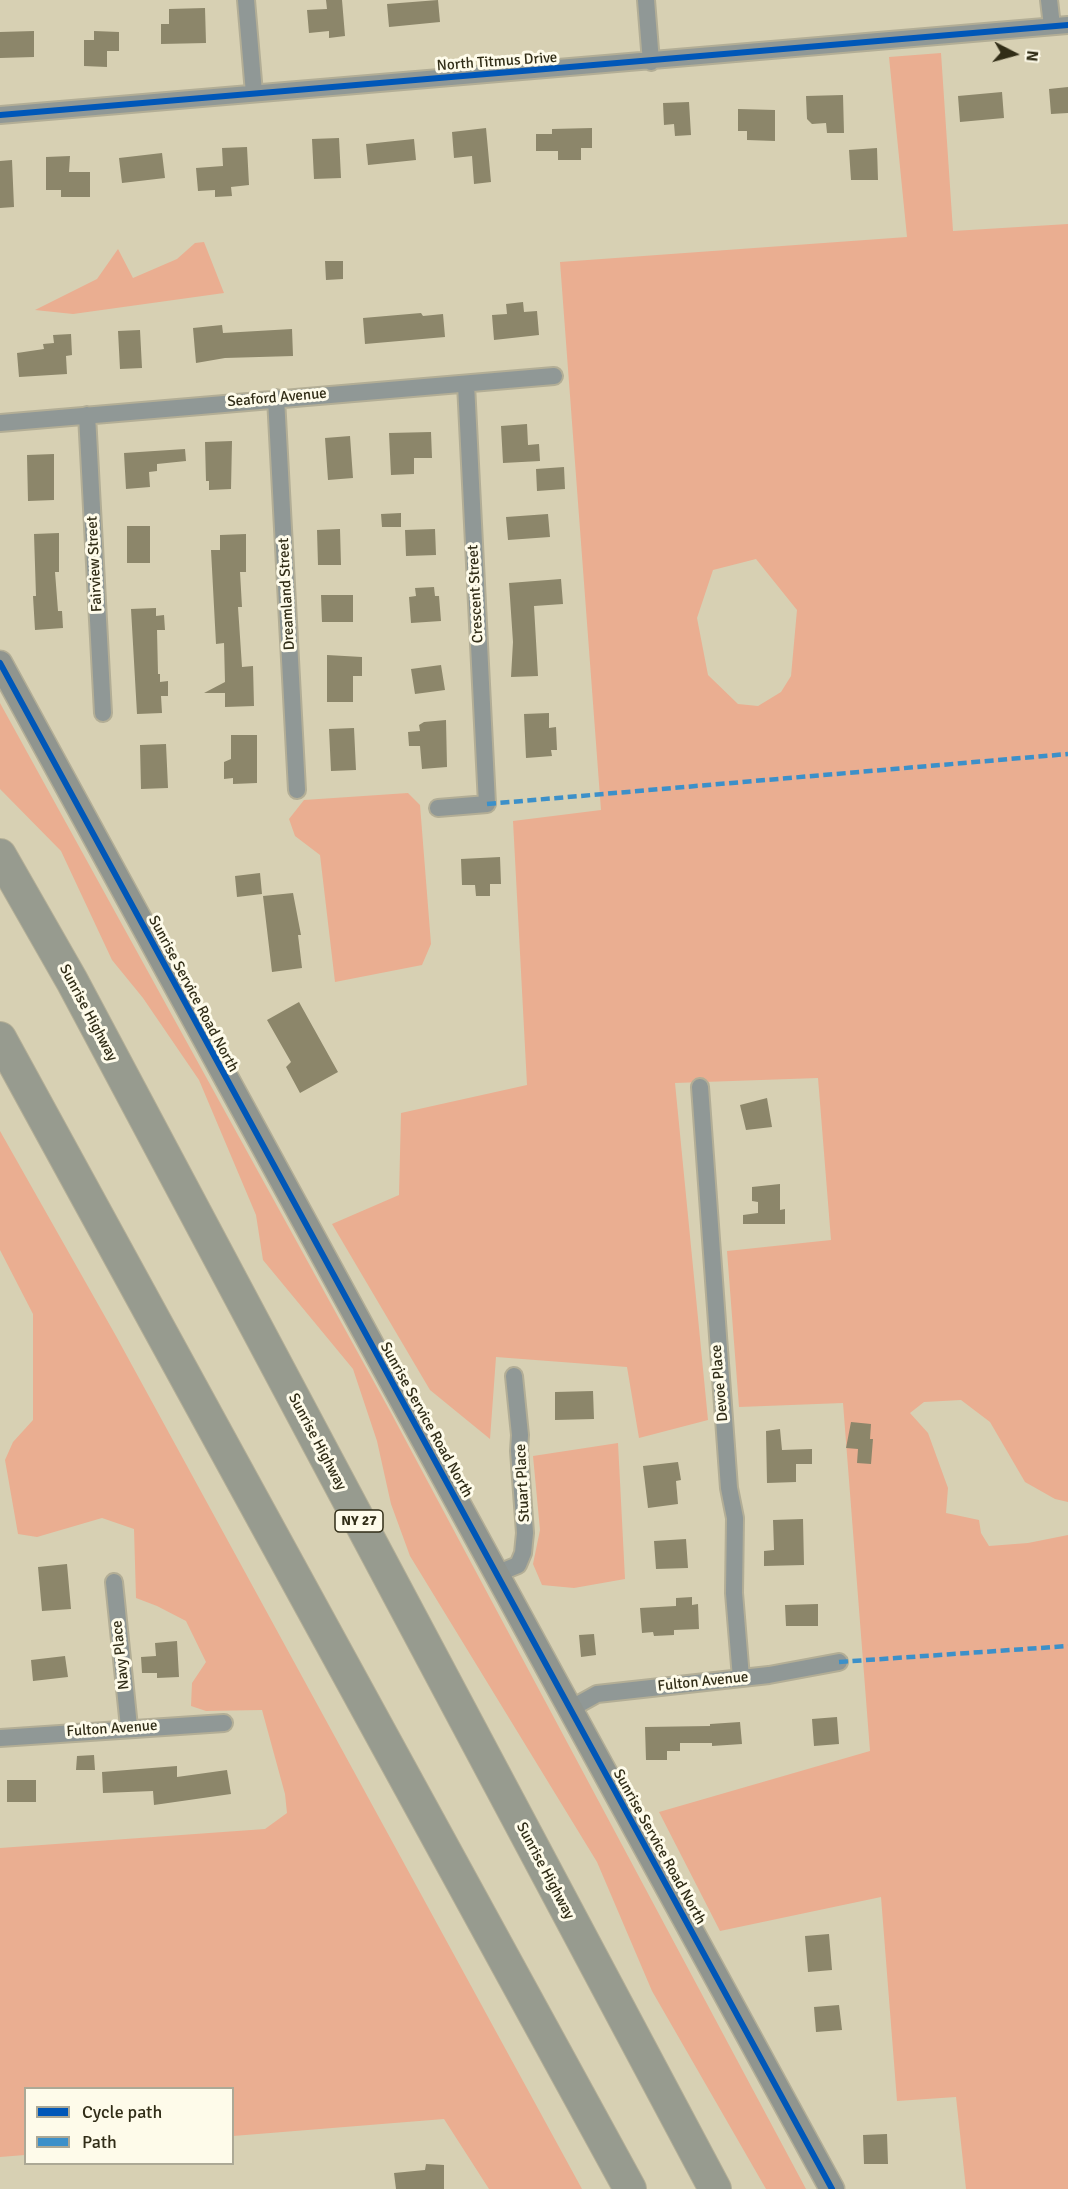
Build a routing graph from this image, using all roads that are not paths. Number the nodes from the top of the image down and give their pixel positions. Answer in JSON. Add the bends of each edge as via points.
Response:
{"nodes":[{"id":1,"x":246,"y":0,"type":"edge"},
{"id":2,"x":646,"y":0,"type":"edge"},
{"id":3,"x":1049,"y":0,"type":"edge"},
{"id":4,"x":1060,"y":25,"type":"edge"},
{"id":5,"x":651,"y":62,"type":"junction"},
{"id":6,"x":254,"y":93,"type":"junction"},
{"id":7,"x":0,"y":115,"type":"edge"},
{"id":8,"x":554,"y":376,"type":"dead end"},
{"id":9,"x":466,"y":384,"type":"junction"},
{"id":10,"x":276,"y":398,"type":"junction"},
{"id":11,"x":87,"y":415,"type":"junction"},
{"id":12,"x":0,"y":423,"type":"edge"},
{"id":13,"x":0,"y":663,"type":"edge"},
{"id":14,"x":103,"y":713,"type":"dead end"},
{"id":15,"x":297,"y":790,"type":"dead end"},
{"id":16,"x":438,"y":808,"type":"dead end"},
{"id":17,"x":0,"y":855,"type":"edge"},
{"id":18,"x":0,"y":1038,"type":"edge"},
{"id":19,"x":700,"y":1087,"type":"dead end"},
{"id":20,"x":514,"y":1376,"type":"dead end"},
{"id":21,"x":496,"y":1575,"type":"junction"},
{"id":22,"x":114,"y":1582,"type":"dead end"},
{"id":23,"x":839,"y":1662,"type":"dead end"},
{"id":24,"x":741,"y":1678,"type":"junction"},
{"id":25,"x":570,"y":1709,"type":"junction"},
{"id":26,"x":224,"y":1723,"type":"dead end"},
{"id":27,"x":129,"y":1727,"type":"junction"},
{"id":28,"x":0,"y":1738,"type":"edge"},
{"id":29,"x":630,"y":2189,"type":"edge"},
{"id":30,"x":715,"y":2189,"type":"edge"},
{"id":31,"x":832,"y":2189,"type":"edge"}],
"edges":[{"from":1,"to":6,"type":"street"},
{"from":2,"to":5,"type":"street"},
{"from":3,"to":4,"type":"street"},
{"from":4,"to":5,"type":"street","name":"North Titmus Drive"},
{"from":5,"to":6,"type":"street","name":"North Titmus Drive"},
{"from":6,"to":7,"type":"street","name":"North Titmus Drive"},
{"from":8,"to":9,"type":"street","name":"Seaford Avenue"},
{"from":9,"to":10,"type":"street","name":"Seaford Avenue"},
{"from":9,"to":16,"type":"street","name":"Crescent Street","via":[[487,804]]},
{"from":10,"to":11,"type":"street","name":"Seaford Avenue"},
{"from":10,"to":15,"type":"street","name":"Dreamland Street"},
{"from":11,"to":12,"type":"street","name":"Seaford Avenue"},
{"from":11,"to":14,"type":"street","name":"Fairview Street"},
{"from":13,"to":21,"type":"street","name":"Sunrise Service Road North"},
{"from":17,"to":30,"type":"highway","name":"Sunrise Highway","number":"NY 27","via":[[77,992]]},
{"from":18,"to":29,"type":"highway"},
{"from":19,"to":24,"type":"street","name":"Devoe Place","via":[[729,1488],[735,1518],[734,1593]]},
{"from":20,"to":21,"type":"street","name":"Stuart Place","via":[[524,1552],[518,1565]]},
{"from":21,"to":25,"type":"street","name":"Sunrise Service Road North"},
{"from":22,"to":27,"type":"street","name":"Navy Place"},
{"from":23,"to":24,"type":"street","name":"Fulton Avenue"},
{"from":24,"to":25,"type":"street","name":"Fulton Avenue","via":[[597,1694]]},
{"from":25,"to":31,"type":"street","name":"Sunrise Service Road North"},
{"from":26,"to":27,"type":"street","name":"Fulton Avenue"},
{"from":27,"to":28,"type":"street","name":"Fulton Avenue"}]}
